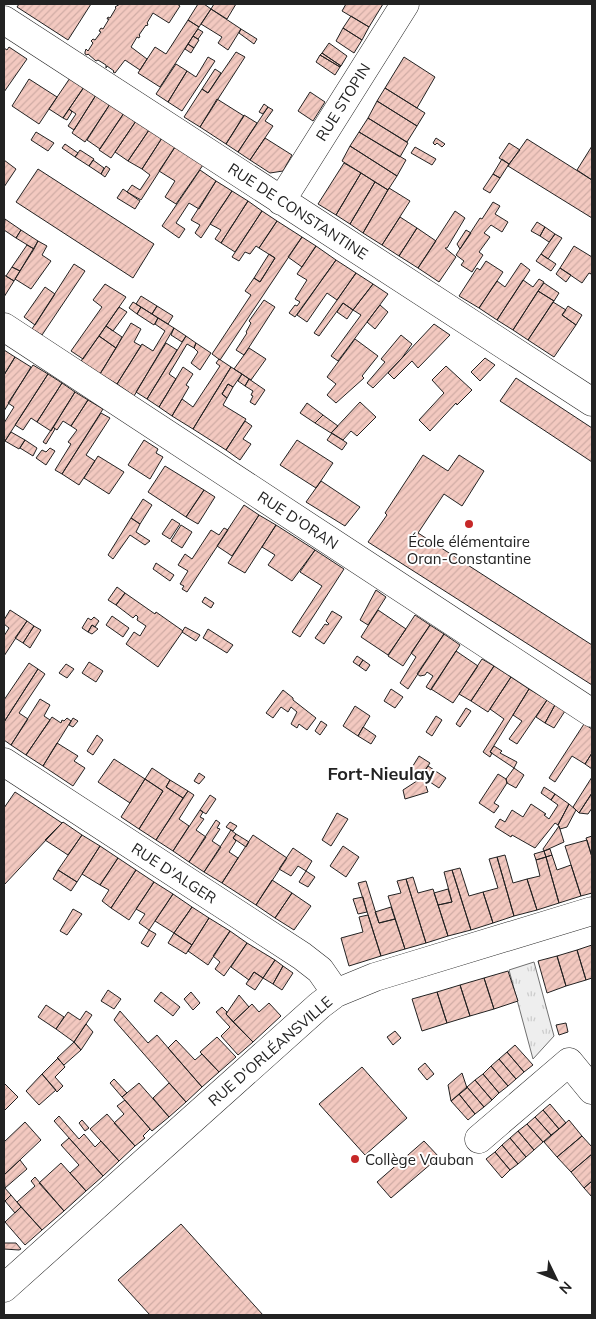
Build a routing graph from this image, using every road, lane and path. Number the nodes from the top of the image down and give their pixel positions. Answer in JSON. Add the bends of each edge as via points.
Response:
{"nodes":[{"id":1,"x":405,"y":4,"type":"edge"},
{"id":2,"x":4,"y":20,"type":"edge"},
{"id":3,"x":281,"y":201,"type":"junction"},
{"id":4,"x":4,"y":327,"type":"edge"},
{"id":5,"x":592,"y":402,"type":"edge"},
{"id":6,"x":592,"y":713,"type":"edge"},
{"id":7,"x":4,"y":762,"type":"edge"},
{"id":8,"x":592,"y":911,"type":"edge"},
{"id":9,"x":336,"y":993,"type":"junction"},
{"id":10,"x":592,"y":1090,"type":"edge"},
{"id":11,"x":479,"y":1139,"type":"dead end"},
{"id":12,"x":5,"y":1285,"type":"edge"}],
"edges":[{"from":1,"to":3,"type":"street","name":"RUE STOPIN"},
{"from":2,"to":3,"type":"street","name":"RUE DE CONSTANTINE"},
{"from":3,"to":5,"type":"street","name":"RUE DE CONSTANTINE"},
{"from":4,"to":6,"type":"street","name":"RUE D'ORAN"},
{"from":7,"to":9,"type":"street","name":"RUE D'ALGER","via":[[302,956],[320,970]]},
{"from":8,"to":9,"type":"street","name":"RUE D'ORLÉANSVILLE","via":[[375,976]]},
{"from":9,"to":12,"type":"street","name":"RUE D'ORLÉANSVILLE"},
{"from":10,"to":11,"type":"street","via":[[569,1062]]}]}
